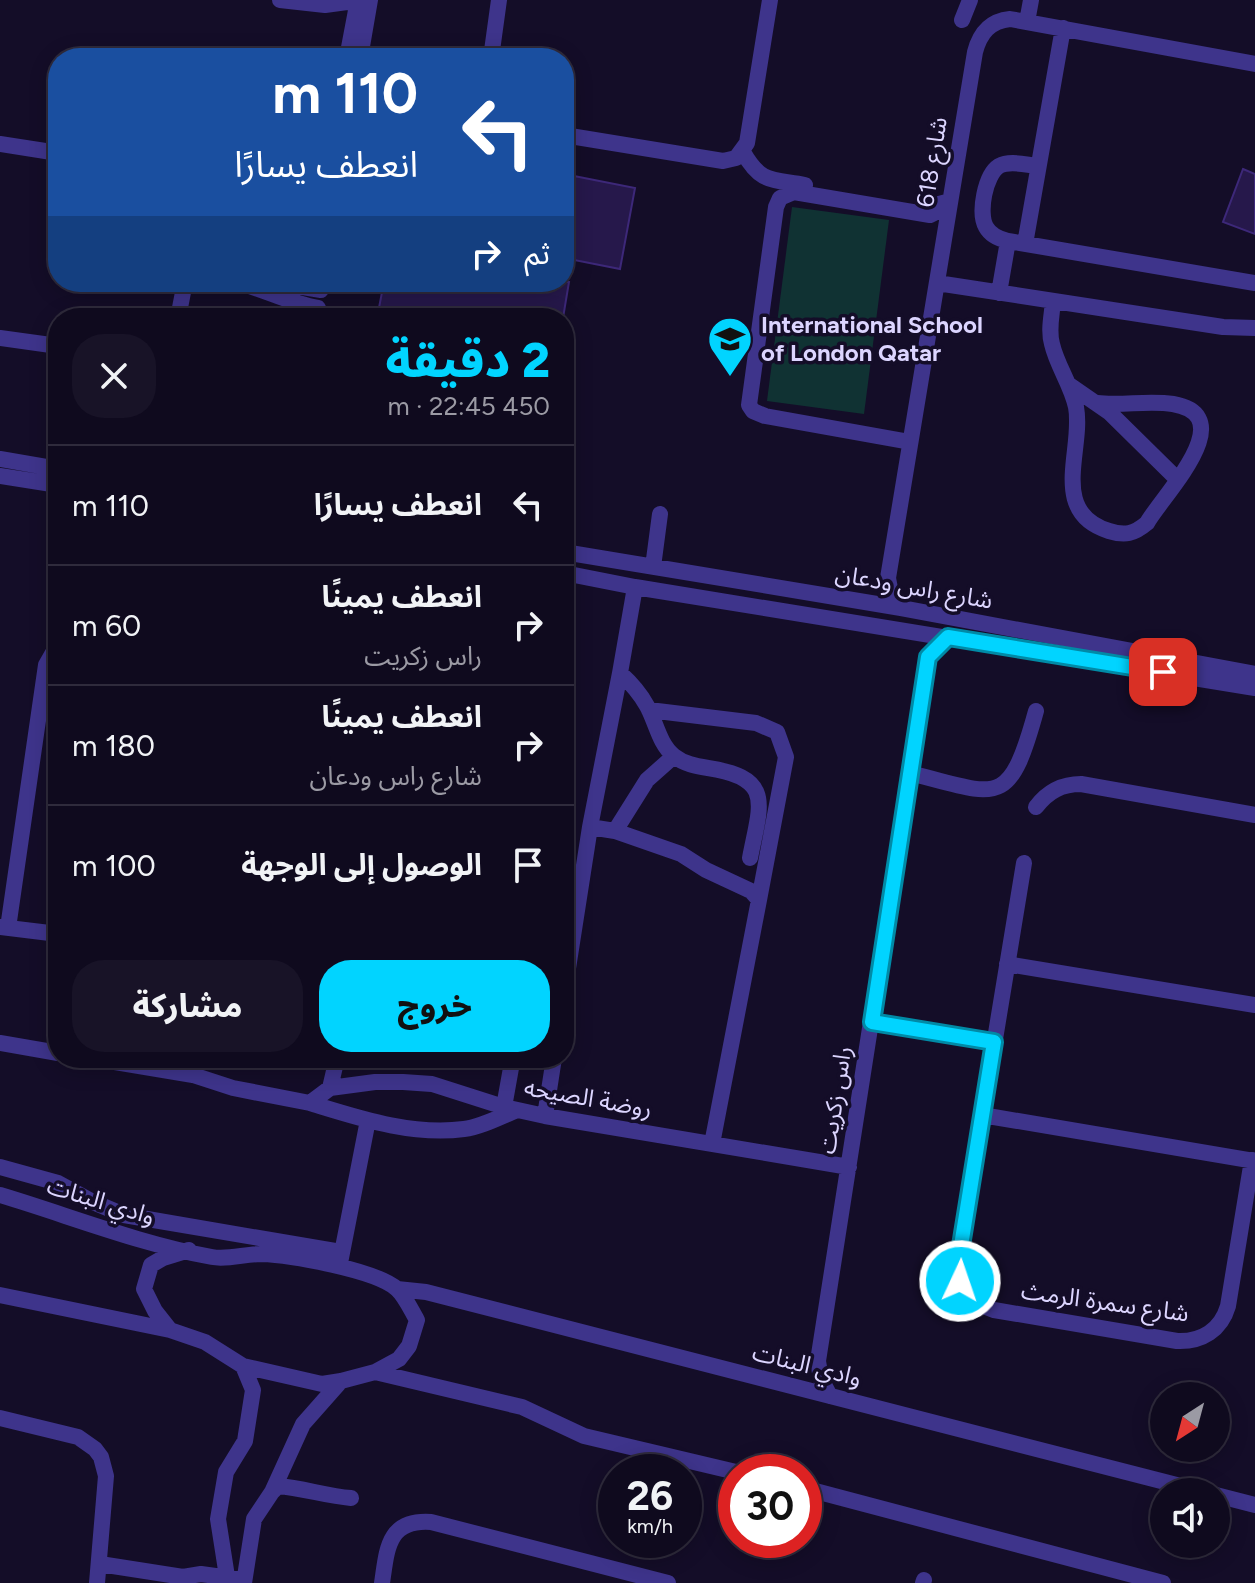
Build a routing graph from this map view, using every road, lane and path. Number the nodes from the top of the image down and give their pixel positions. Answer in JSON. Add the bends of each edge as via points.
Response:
{"nodes":[{"id":1,"x":280,"y":0,"type":"edge"},
{"id":2,"x":499,"y":0,"type":"edge"},
{"id":3,"x":770,"y":0,"type":"edge"},
{"id":4,"x":970,"y":0,"type":"edge"},
{"id":5,"x":1031,"y":0,"type":"edge"},
{"id":6,"x":364,"y":1,"type":"edge"},
{"id":7,"x":325,"y":5,"type":"junction"},
{"id":8,"x":962,"y":20,"type":"dead end"},
{"id":9,"x":360,"y":22,"type":"junction"},
{"id":10,"x":1027,"y":22,"type":"junction"},
{"id":11,"x":1063,"y":28,"type":"junction"},
{"id":12,"x":351,"y":48,"type":"edge"},
{"id":13,"x":360,"y":48,"type":"edge"},
{"id":14,"x":492,"y":48,"type":"edge"},
{"id":15,"x":1255,"y":64,"type":"edge"},
{"id":16,"x":574,"y":137,"type":"edge"},
{"id":17,"x":0,"y":144,"type":"edge"},
{"id":18,"x":48,"y":151,"type":"edge"},
{"id":19,"x":743,"y":152,"type":"junction"},
{"id":20,"x":1038,"y":166,"type":"junction"},
{"id":21,"x":944,"y":204,"type":"junction"},
{"id":22,"x":1008,"y":241,"type":"junction"},
{"id":23,"x":1025,"y":244,"type":"junction"},
{"id":24,"x":937,"y":283,"type":"junction"},
{"id":25,"x":1255,"y":283,"type":"edge"},
{"id":26,"x":266,"y":292,"type":"edge"},
{"id":27,"x":999,"y":293,"type":"junction"},
{"id":28,"x":1053,"y":301,"type":"junction"},
{"id":29,"x":300,"y":308,"type":"edge"},
{"id":30,"x":1223,"y":327,"type":"junction"},
{"id":31,"x":1255,"y":328,"type":"edge"},
{"id":32,"x":1255,"y":336,"type":"edge"},
{"id":33,"x":0,"y":338,"type":"edge"},
{"id":34,"x":48,"y":345,"type":"edge"},
{"id":35,"x":1071,"y":386,"type":"junction"},
{"id":36,"x":1097,"y":403,"type":"junction"},
{"id":37,"x":910,"y":442,"type":"junction"},
{"id":38,"x":0,"y":459,"type":"edge"},
{"id":39,"x":48,"y":467,"type":"edge"},
{"id":40,"x":0,"y":476,"type":"edge"},
{"id":41,"x":1177,"y":479,"type":"junction"},
{"id":42,"x":48,"y":483,"type":"edge"},
{"id":43,"x":660,"y":514,"type":"dead end"},
{"id":44,"x":574,"y":554,"type":"edge"},
{"id":45,"x":653,"y":567,"type":"junction"},
{"id":46,"x":574,"y":575,"type":"edge"},
{"id":47,"x":888,"y":578,"type":"junction"},
{"id":48,"x":635,"y":587,"type":"junction"},
{"id":49,"x":867,"y":602,"type":"junction"},
{"id":50,"x":901,"y":608,"type":"junction"},
{"id":51,"x":913,"y":631,"type":"junction"},
{"id":52,"x":948,"y":637,"type":"junction"},
{"id":53,"x":928,"y":657,"type":"junction"},
{"id":54,"x":48,"y":662,"type":"edge"},
{"id":55,"x":1252,"y":668,"type":"edge"},
{"id":56,"x":620,"y":673,"type":"junction"},
{"id":57,"x":1255,"y":688,"type":"edge"},
{"id":58,"x":649,"y":710,"type":"junction"},
{"id":59,"x":1036,"y":711,"type":"dead end"},
{"id":60,"x":674,"y":756,"type":"junction"},
{"id":61,"x":910,"y":773,"type":"junction"},
{"id":62,"x":1036,"y":807,"type":"dead end"},
{"id":63,"x":1255,"y":815,"type":"edge"},
{"id":64,"x":590,"y":827,"type":"junction"},
{"id":65,"x":615,"y":831,"type":"junction"},
{"id":66,"x":750,"y":858,"type":"dead end"},
{"id":67,"x":1024,"y":863,"type":"dead end"},
{"id":68,"x":759,"y":900,"type":"junction"},
{"id":69,"x":4,"y":928,"type":"edge"},
{"id":70,"x":574,"y":930,"type":"edge"},
{"id":71,"x":48,"y":933,"type":"edge"},
{"id":72,"x":1007,"y":964,"type":"junction"},
{"id":73,"x":1255,"y":1005,"type":"edge"},
{"id":74,"x":872,"y":1022,"type":"junction"},
{"id":75,"x":994,"y":1042,"type":"junction"},
{"id":76,"x":0,"y":1043,"type":"edge"},
{"id":77,"x":48,"y":1051,"type":"edge"},
{"id":78,"x":198,"y":1068,"type":"edge"},
{"id":79,"x":335,"y":1068,"type":"edge"},
{"id":80,"x":511,"y":1068,"type":"edge"},
{"id":81,"x":552,"y":1068,"type":"edge"},
{"id":82,"x":330,"y":1088,"type":"junction"},
{"id":83,"x":310,"y":1103,"type":"junction"},
{"id":84,"x":510,"y":1108,"type":"junction"},
{"id":85,"x":982,"y":1115,"type":"junction"},
{"id":86,"x":545,"y":1116,"type":"junction"},
{"id":87,"x":368,"y":1120,"type":"junction"},
{"id":88,"x":712,"y":1144,"type":"junction"},
{"id":89,"x":1254,"y":1161,"type":"edge"},
{"id":90,"x":0,"y":1167,"type":"edge"},
{"id":91,"x":849,"y":1167,"type":"junction"},
{"id":92,"x":0,"y":1195,"type":"edge"},
{"id":93,"x":189,"y":1250,"type":"junction"},
{"id":94,"x":340,"y":1260,"type":"junction"},
{"id":95,"x":397,"y":1289,"type":"junction"},
{"id":96,"x":0,"y":1295,"type":"edge"},
{"id":97,"x":170,"y":1330,"type":"junction"},
{"id":98,"x":818,"y":1361,"type":"junction"},
{"id":99,"x":243,"y":1366,"type":"junction"},
{"id":100,"x":375,"y":1372,"type":"junction"},
{"id":101,"x":341,"y":1381,"type":"junction"},
{"id":102,"x":792,"y":1386,"type":"junction"},
{"id":103,"x":830,"y":1396,"type":"junction"},
{"id":104,"x":0,"y":1418,"type":"edge"},
{"id":105,"x":718,"y":1468,"type":"edge"},
{"id":106,"x":1150,"y":1478,"type":"edge"},
{"id":107,"x":272,"y":1492,"type":"junction"},
{"id":108,"x":822,"y":1493,"type":"edge"},
{"id":109,"x":351,"y":1498,"type":"dead end"},
{"id":110,"x":1230,"y":1499,"type":"edge"},
{"id":111,"x":1255,"y":1505,"type":"edge"},
{"id":112,"x":100,"y":1564,"type":"junction"},
{"id":113,"x":625,"y":1578,"type":"edge"},
{"id":114,"x":187,"y":1580,"type":"edge"},
{"id":115,"x":236,"y":1581,"type":"edge"},
{"id":116,"x":97,"y":1583,"type":"edge"},
{"id":117,"x":382,"y":1583,"type":"edge"},
{"id":118,"x":668,"y":1583,"type":"edge"},
{"id":119,"x":1163,"y":1583,"type":"edge"}],
"edges":[{"from":1,"to":7,"type":"street"},
{"from":2,"to":14,"type":"street"},
{"from":3,"to":19,"type":"street"},
{"from":4,"to":8,"type":"street"},
{"from":5,"to":10,"type":"street"},
{"from":6,"to":7,"type":"street"},
{"from":6,"to":9,"type":"street"},
{"from":7,"to":9,"type":"street"},
{"from":9,"to":12,"type":"street"},
{"from":9,"to":13,"type":"street"},
{"from":10,"to":11,"type":"street","name":"شارع 618"},
{"from":10,"to":21,"type":"street","name":"شارع 618","via":[[995,22],[977,44]]},
{"from":11,"to":15,"type":"street","name":"شارع 618"},
{"from":11,"to":20,"type":"street"},
{"from":16,"to":19,"type":"street","via":[[723,161]]},
{"from":17,"to":18,"type":"street"},
{"from":19,"to":21,"type":"street","via":[[761,176]]},
{"from":20,"to":22,"type":"street","via":[[1004,164],[990,177],[984,222],[993,235]]},
{"from":20,"to":23,"type":"street"},
{"from":21,"to":24,"type":"street","name":"شارع 618"},
{"from":21,"to":37,"type":"street","via":[[930,215],[794,192],[780,198],[748,399],[758,415]]},
{"from":22,"to":23,"type":"street"},
{"from":22,"to":27,"type":"street"},
{"from":23,"to":25,"type":"street"},
{"from":24,"to":27,"type":"street"},
{"from":24,"to":37,"type":"street","name":"شارع 618"},
{"from":26,"to":29,"type":"street"},
{"from":27,"to":28,"type":"street"},
{"from":28,"to":30,"type":"street"},
{"from":28,"to":35,"type":"street","via":[[1052,344]]},
{"from":30,"to":31,"type":"street"},
{"from":30,"to":32,"type":"street"},
{"from":33,"to":34,"type":"street"},
{"from":35,"to":36,"type":"street"},
{"from":35,"to":41,"type":"street","via":[[1077,423],[1071,483],[1093,523],[1119,534],[1137,532]]},
{"from":36,"to":41,"type":"street"},
{"from":36,"to":41,"type":"street","via":[[1171,404],[1192,412],[1200,423],[1200,446]]},
{"from":37,"to":47,"type":"street","name":"شارع 618"},
{"from":38,"to":39,"type":"street"},
{"from":40,"to":42,"type":"street"},
{"from":43,"to":45,"type":"street"},
{"from":44,"to":45,"type":"street","name":"شارع راس ودعان"},
{"from":45,"to":49,"type":"street","name":"شارع راس ودعان"},
{"from":46,"to":48,"type":"street","name":"شارع راس ودعان"},
{"from":47,"to":49,"type":"street"},
{"from":47,"to":50,"type":"street"},
{"from":48,"to":51,"type":"street","name":"شارع راس ودعان"},
{"from":48,"to":56,"type":"street"},
{"from":49,"to":50,"type":"street","name":"شارع راس ودعان"},
{"from":50,"to":55,"type":"street","name":"شارع راس ودعان"},
{"from":51,"to":52,"type":"street","name":"شارع راس ودعان"},
{"from":51,"to":53,"type":"street"},
{"from":52,"to":53,"type":"street"},
{"from":52,"to":57,"type":"street","name":"شارع راس ودعان"},
{"from":53,"to":61,"type":"street","name":"راس زكريت"},
{"from":54,"to":69,"type":"street"},
{"from":56,"to":58,"type":"street","via":[[637,688]]},
{"from":56,"to":64,"type":"street"},
{"from":58,"to":60,"type":"street"},
{"from":58,"to":68,"type":"street","via":[[756,723],[777,732],[786,757]]},
{"from":59,"to":61,"type":"street","via":[[1021,762],[999,787],[982,790]]},
{"from":60,"to":65,"type":"street","via":[[647,780]]},
{"from":60,"to":66,"type":"street","via":[[740,774],[754,786],[760,805]]},
{"from":61,"to":74,"type":"street","name":"راس زكريت"},
{"from":62,"to":63,"type":"street","via":[[1059,787],[1081,784]]},
{"from":64,"to":65,"type":"street"},
{"from":64,"to":70,"type":"street"},
{"from":65,"to":68,"type":"street","via":[[681,854]]},
{"from":67,"to":72,"type":"street","name":"شارع سمرة الرمث"},
{"from":68,"to":88,"type":"street"},
{"from":69,"to":71,"type":"street"},
{"from":72,"to":73,"type":"street"},
{"from":72,"to":75,"type":"street","name":"شارع سمرة الرمث"},
{"from":74,"to":75,"type":"street"},
{"from":74,"to":91,"type":"street","name":"راس زكريت"},
{"from":75,"to":85,"type":"street","name":"شارع سمرة الرمث"},
{"from":76,"to":77,"type":"street"},
{"from":78,"to":83,"type":"street","via":[[233,1088]]},
{"from":79,"to":82,"type":"street"},
{"from":80,"to":84,"type":"street"},
{"from":81,"to":86,"type":"street"},
{"from":82,"to":83,"type":"street","name":"روضة الصيحه"},
{"from":82,"to":84,"type":"street","name":"روضة الصيحه","via":[[375,1082],[432,1084]]},
{"from":83,"to":87,"type":"street"},
{"from":84,"to":86,"type":"street","name":"روضة الصيحه"},
{"from":84,"to":87,"type":"street","via":[[465,1129],[427,1130]]},
{"from":85,"to":89,"type":"street"},
{"from":85,"to":89,"type":"street","name":"شارع سمرة الرمث","via":[[958,1269],[965,1292],[994,1310],[1177,1341],[1203,1337],[1226,1313]]},
{"from":86,"to":88,"type":"street","name":"روضة الصيحه"},
{"from":87,"to":94,"type":"street"},
{"from":88,"to":91,"type":"street","name":"روضة الصيحه"},
{"from":90,"to":94,"type":"street","via":[[58,1183],[124,1215]]},
{"from":91,"to":98,"type":"street","name":"راس زكريت"},
{"from":92,"to":93,"type":"street","name":"وادي البنات"},
{"from":93,"to":94,"type":"street","name":"وادي البنات","via":[[215,1258],[278,1254]]},
{"from":93,"to":97,"type":"street","via":[[151,1265],[144,1289]]},
{"from":94,"to":95,"type":"street","name":"وادي البنات"},
{"from":95,"to":100,"type":"street","via":[[417,1320],[399,1359]]},
{"from":95,"to":102,"type":"street","name":"وادي البنات","via":[[426,1292]]},
{"from":96,"to":97,"type":"street"},
{"from":97,"to":99,"type":"street","via":[[205,1342]]},
{"from":98,"to":102,"type":"street"},
{"from":98,"to":103,"type":"street","name":"راس زكريت"},
{"from":99,"to":101,"type":"street","via":[[322,1384]]},
{"from":99,"to":115,"type":"street","via":[[253,1390],[245,1441],[226,1472],[218,1519]]},
{"from":100,"to":101,"type":"street"},
{"from":100,"to":105,"type":"street","via":[[522,1407],[584,1436]]},
{"from":101,"to":107,"type":"street","via":[[303,1424]]},
{"from":102,"to":103,"type":"street","name":"وادي البنات"},
{"from":103,"to":106,"type":"street","name":"وادي البنات"},
{"from":104,"to":112,"type":"street","via":[[78,1437],[101,1457],[106,1476]]},
{"from":107,"to":109,"type":"street","via":[[278,1486]]},
{"from":107,"to":115,"type":"street","via":[[254,1519]]},
{"from":108,"to":119,"type":"street"},
{"from":110,"to":111,"type":"street"},
{"from":112,"to":114,"type":"street"},
{"from":112,"to":116,"type":"street"},
{"from":113,"to":117,"type":"street","via":[[418,1521],[396,1531],[389,1542]]},
{"from":113,"to":118,"type":"street"},
{"from":114,"to":115,"type":"street","via":[[201,1574]]}]}
